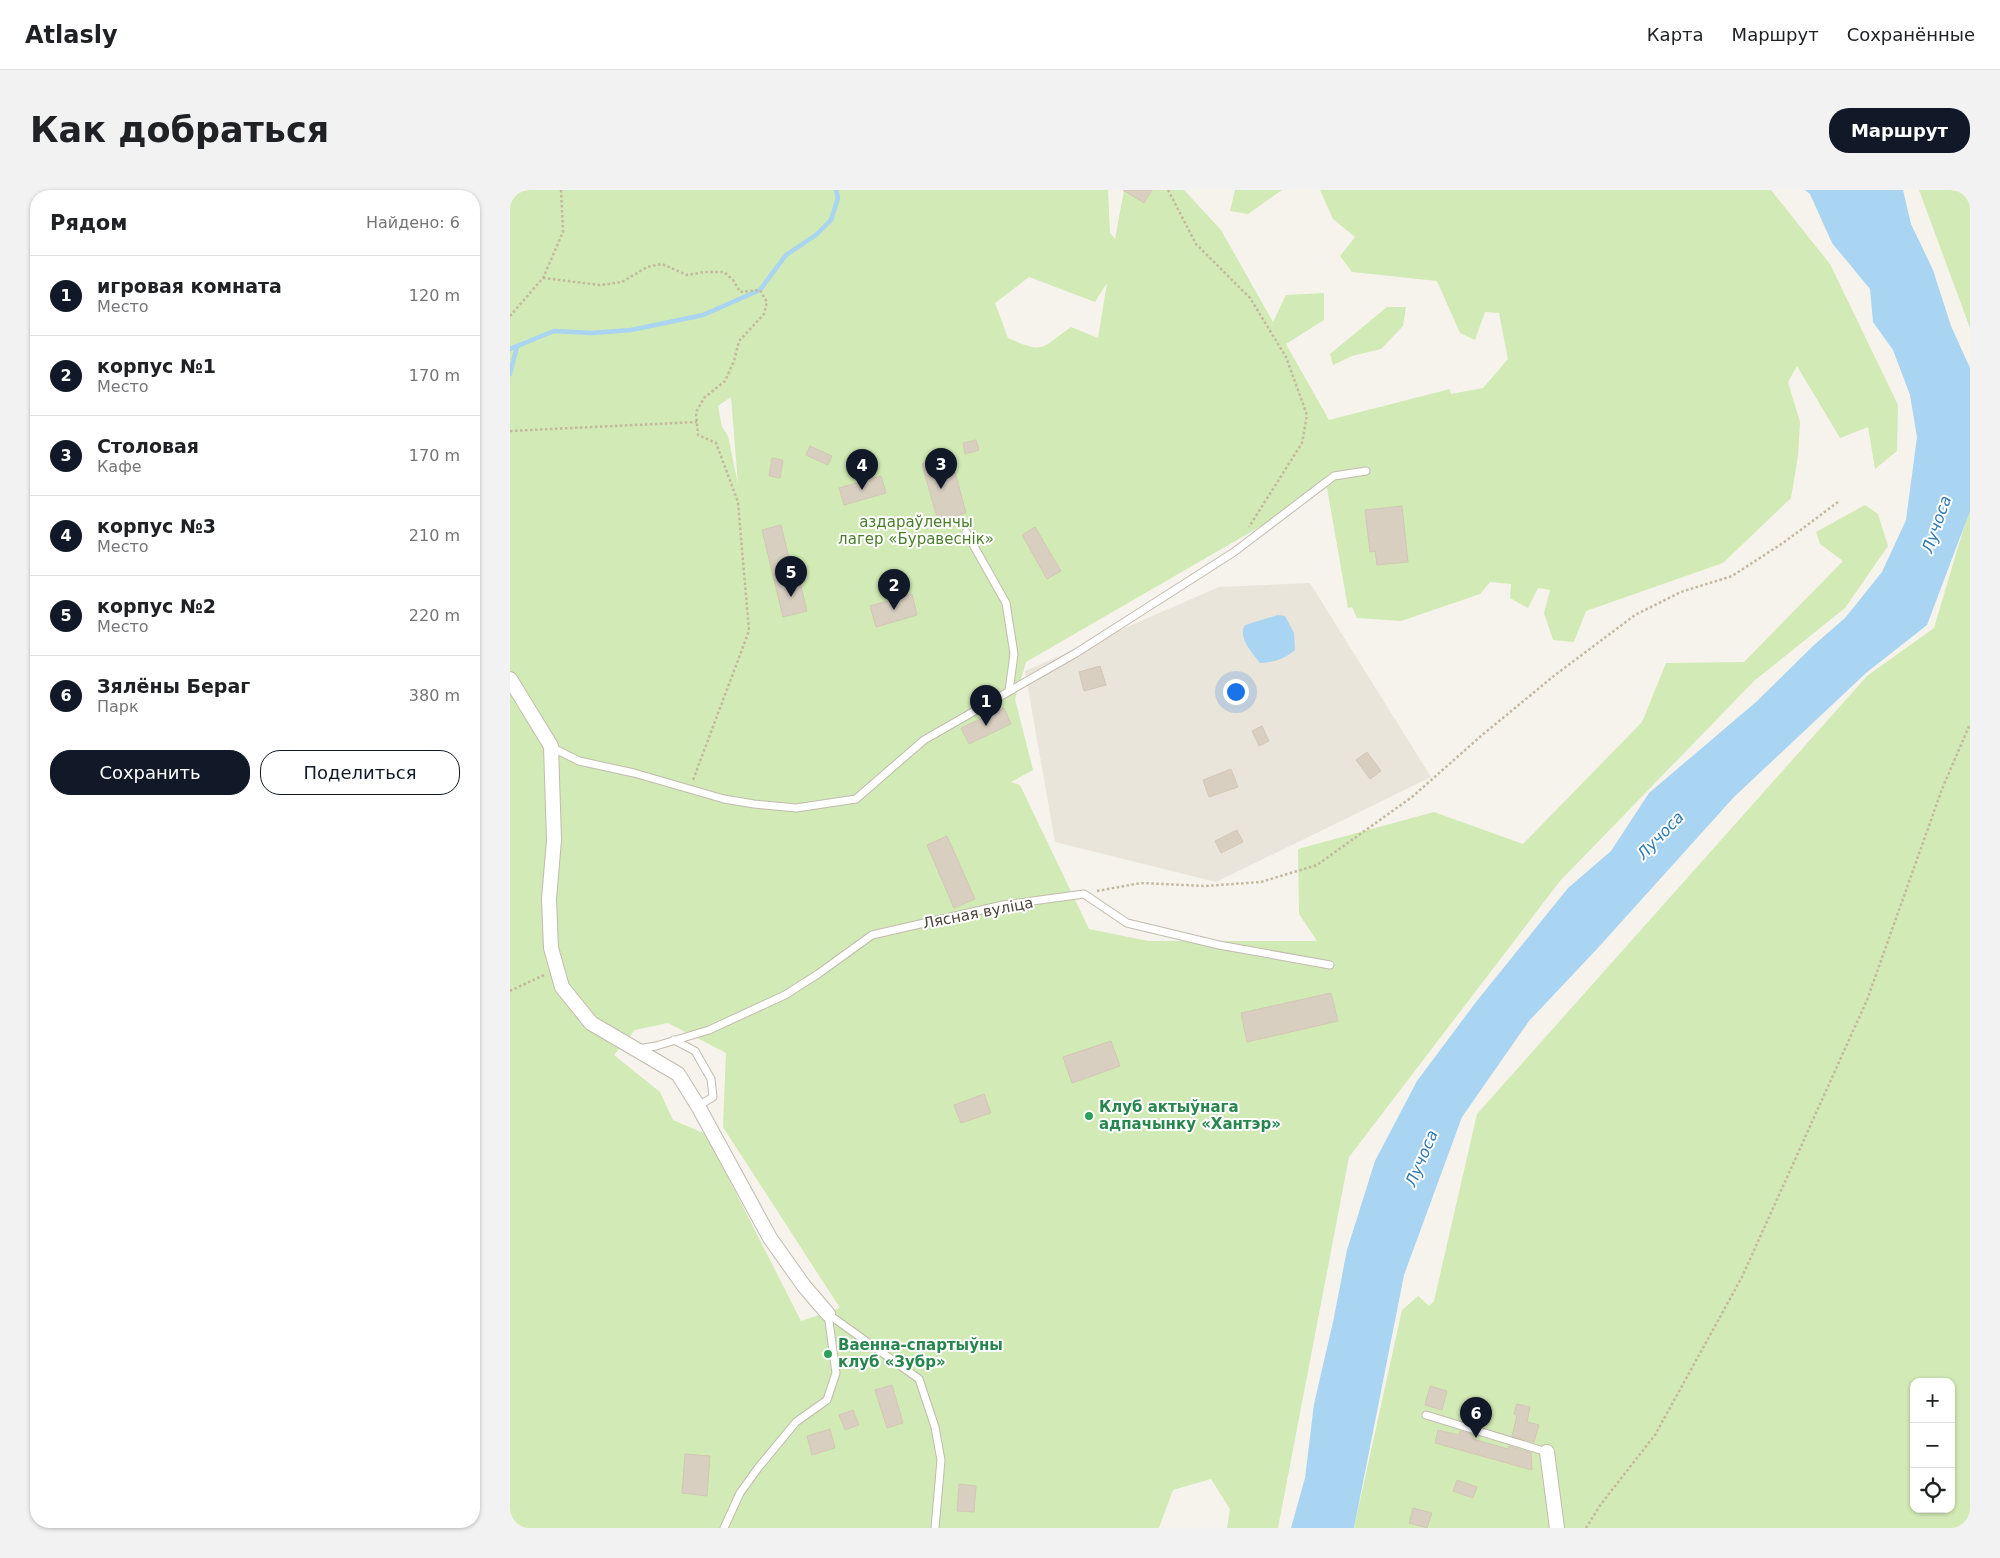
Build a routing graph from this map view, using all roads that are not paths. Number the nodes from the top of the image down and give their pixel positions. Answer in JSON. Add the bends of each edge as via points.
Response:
{"nodes":[{"id":1,"x":1366,"y":471,"type":"dead end"},
{"id":2,"x":966,"y":532,"type":"dead end"},
{"id":3,"x":510,"y":679,"type":"edge"},
{"id":4,"x":1009,"y":691,"type":"junction"},
{"id":5,"x":551,"y":746,"type":"junction"},
{"id":6,"x":1330,"y":965,"type":"dead end"},
{"id":7,"x":674,"y":1040,"type":"junction"},
{"id":8,"x":633,"y":1050,"type":"junction"},
{"id":9,"x":698,"y":1106,"type":"junction"},
{"id":10,"x":828,"y":1314,"type":"junction"},
{"id":11,"x":1426,"y":1415,"type":"dead end"},
{"id":12,"x":1547,"y":1452,"type":"joint"},
{"id":13,"x":724,"y":1528,"type":"edge"},
{"id":14,"x":935,"y":1528,"type":"edge"},
{"id":15,"x":1557,"y":1528,"type":"edge"}],
"edges":[{"from":1,"to":4,"type":"lane","via":[[1334,476],[1234,552]]},
{"from":2,"to":4,"type":"lane","via":[[1006,603],[1014,654]]},
{"from":3,"to":5,"type":"street"},
{"from":4,"to":5,"type":"lane","via":[[924,740],[856,798],[796,808],[724,799],[579,761]]},
{"from":5,"to":8,"type":"street","via":[[554,840],[549,899],[551,948],[562,987],[590,1024]]},
{"from":6,"to":7,"type":"lane","name":"Лясная вуліца","via":[[1218,945],[1127,924],[1084,894],[1003,905],[872,935],[785,995],[709,1030]]},
{"from":7,"to":8,"type":"lane"},
{"from":7,"to":9,"type":"lane","via":[[695,1051],[711,1079],[713,1097]]},
{"from":8,"to":9,"type":"street","via":[[678,1074]]},
{"from":9,"to":10,"type":"street","via":[[770,1238]]},
{"from":10,"to":13,"type":"lane","via":[[836,1373],[827,1400],[796,1422],[758,1468],[740,1493]]},
{"from":10,"to":14,"type":"lane","via":[[919,1379],[936,1427],[941,1460]]},
{"from":11,"to":12,"type":"lane"},
{"from":12,"to":15,"type":"street"}]}
